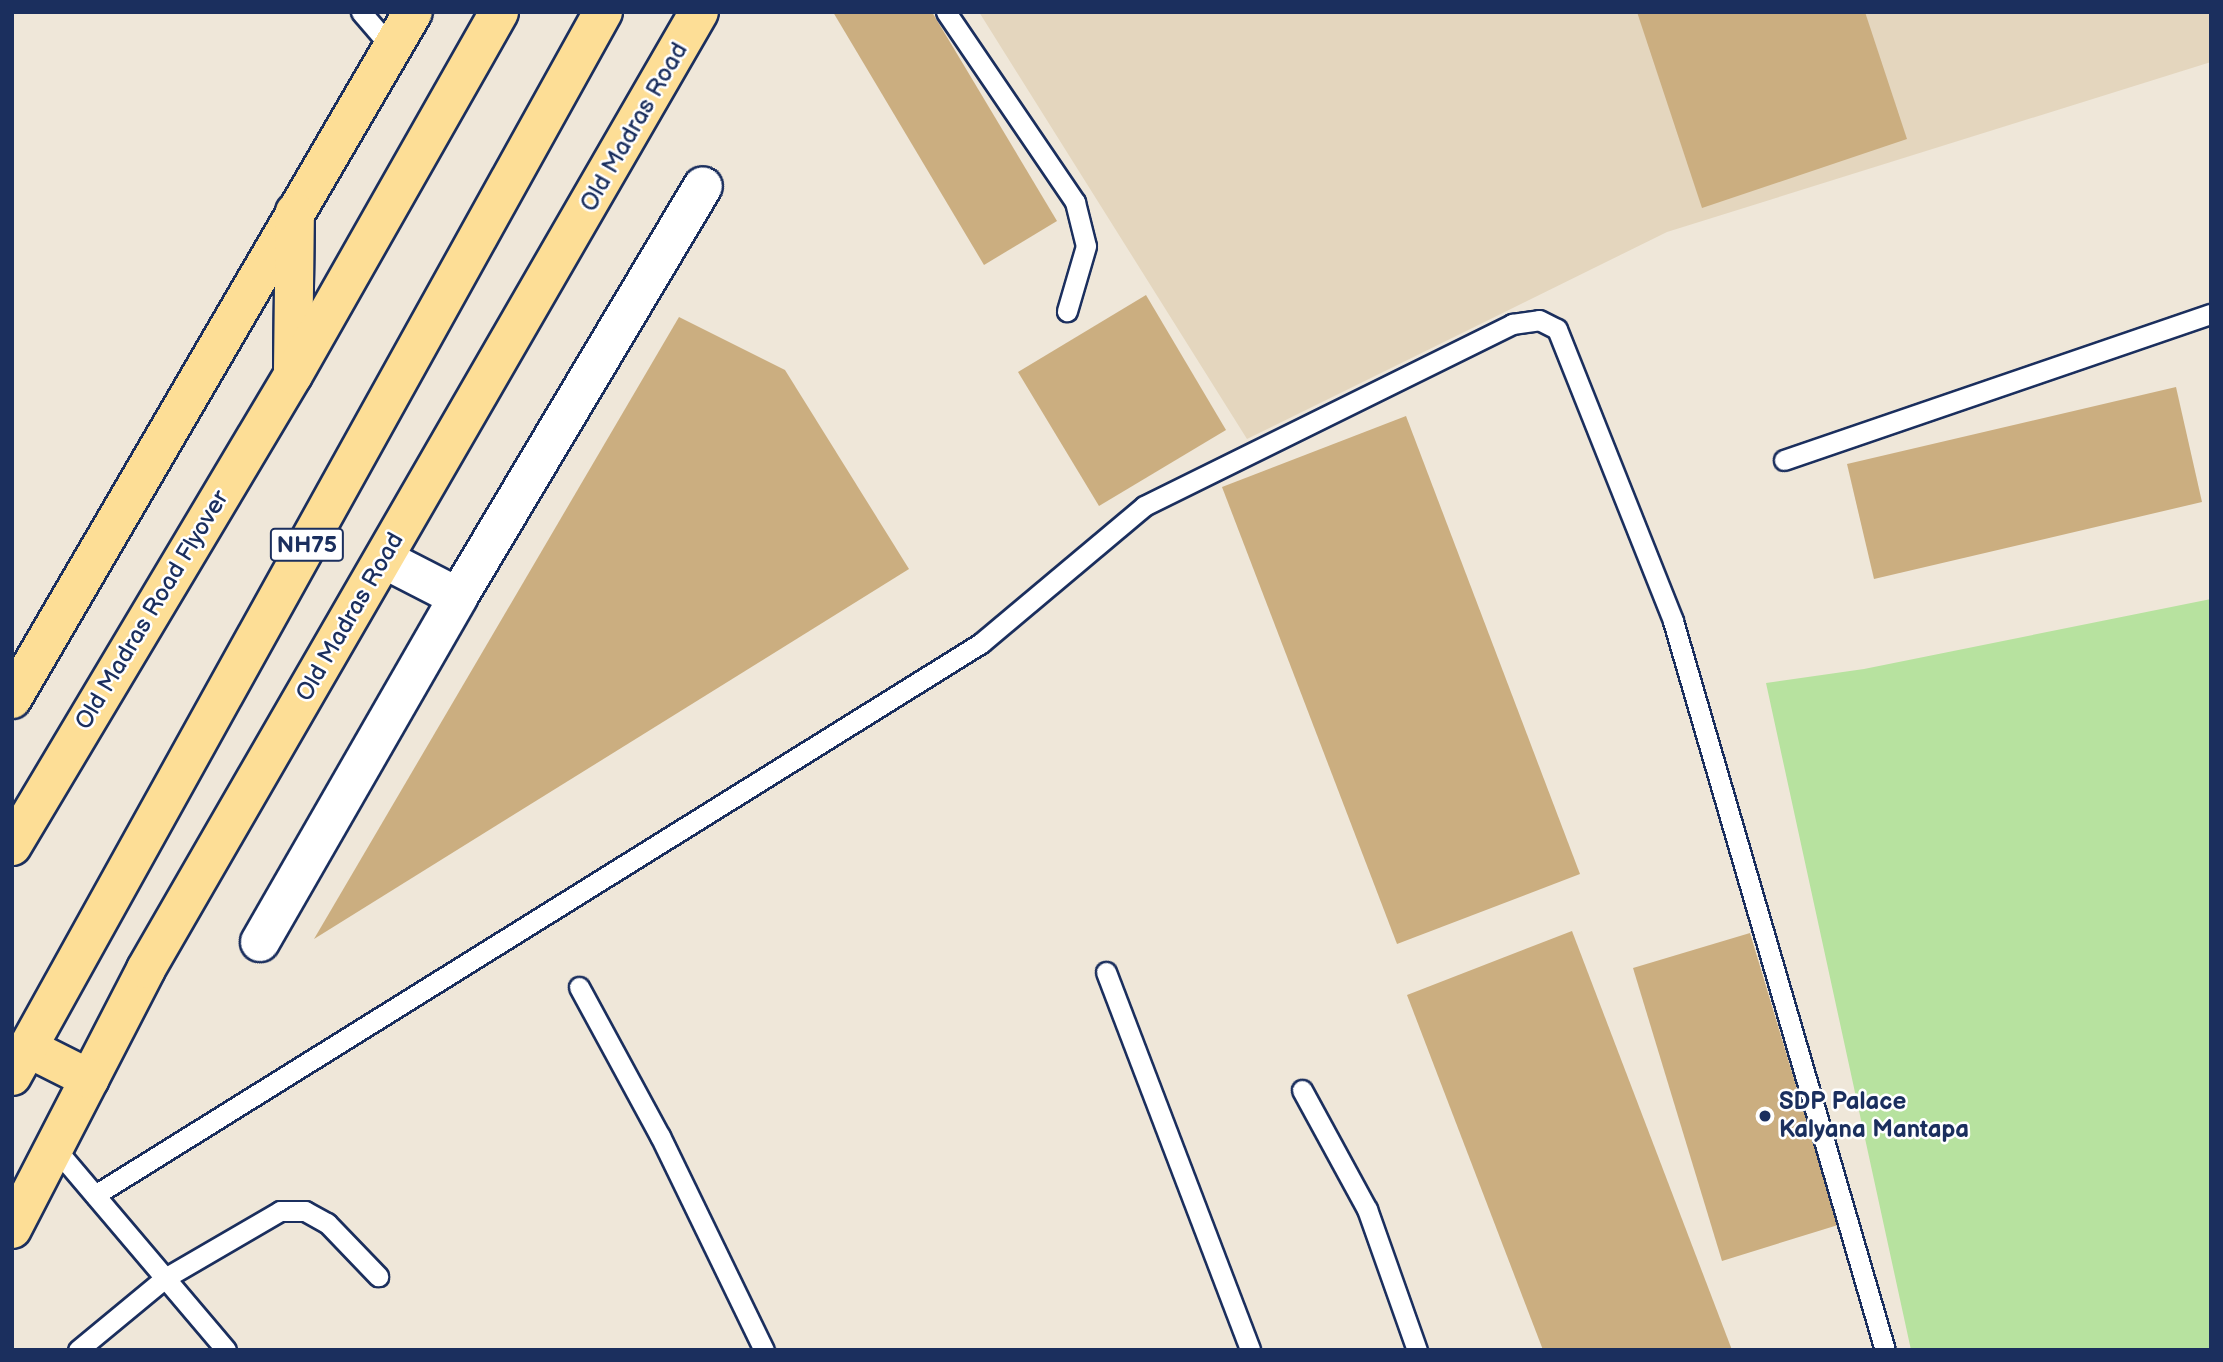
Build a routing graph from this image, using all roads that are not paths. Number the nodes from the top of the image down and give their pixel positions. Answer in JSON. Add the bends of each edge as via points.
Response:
{"nodes":[{"id":1,"x":361,"y":12,"type":"edge"},
{"id":2,"x":413,"y":12,"type":"edge"},
{"id":3,"x":499,"y":12,"type":"edge"},
{"id":4,"x":699,"y":12,"type":"edge"},
{"id":5,"x":946,"y":12,"type":"edge"},
{"id":6,"x":594,"y":27,"type":"edge"},
{"id":7,"x":392,"y":48,"type":"junction"},
{"id":8,"x":704,"y":186,"type":"dead end"},
{"id":9,"x":295,"y":212,"type":"junction"},
{"id":10,"x":1066,"y":311,"type":"dead end"},
{"id":11,"x":2211,"y":314,"type":"edge"},
{"id":12,"x":293,"y":375,"type":"junction"},
{"id":13,"x":1784,"y":460,"type":"dead end"},
{"id":14,"x":384,"y":559,"type":"junction"},
{"id":15,"x":458,"y":597,"type":"junction"},
{"id":16,"x":12,"y":699,"type":"edge"},
{"id":17,"x":12,"y":846,"type":"edge"},
{"id":18,"x":260,"y":942,"type":"dead end"},
{"id":19,"x":1107,"y":972,"type":"dead end"},
{"id":20,"x":579,"y":986,"type":"dead end"},
{"id":21,"x":20,"y":1062,"type":"edge"},
{"id":22,"x":90,"y":1079,"type":"junction"},
{"id":23,"x":1302,"y":1090,"type":"dead end"},
{"id":24,"x":54,"y":1147,"type":"junction"},
{"id":25,"x":95,"y":1195,"type":"junction"},
{"id":26,"x":12,"y":1229,"type":"edge"},
{"id":27,"x":378,"y":1276,"type":"dead end"},
{"id":28,"x":165,"y":1278,"type":"junction"},
{"id":29,"x":78,"y":1350,"type":"edge"},
{"id":30,"x":226,"y":1350,"type":"edge"},
{"id":31,"x":764,"y":1350,"type":"edge"},
{"id":32,"x":1250,"y":1350,"type":"edge"},
{"id":33,"x":1417,"y":1350,"type":"edge"},
{"id":34,"x":1885,"y":1350,"type":"edge"}],
"edges":[{"from":1,"to":7,"type":"lane"},
{"from":2,"to":7,"type":"main road"},
{"from":3,"to":12,"type":"main road"},
{"from":4,"to":14,"type":"main road","name":"Old Madras Road"},
{"from":5,"to":10,"type":"lane","via":[[1075,202],[1086,246]]},
{"from":6,"to":21,"type":"main road","number":"NH75"},
{"from":7,"to":9,"type":"main road"},
{"from":8,"to":15,"type":"street"},
{"from":9,"to":12,"type":"main road"},
{"from":9,"to":16,"type":"main road"},
{"from":11,"to":13,"type":"lane"},
{"from":12,"to":17,"type":"main road","name":"Old Madras Road Flyover"},
{"from":14,"to":15,"type":"street"},
{"from":14,"to":22,"type":"main road","name":"Old Madras Road","via":[[146,969]]},
{"from":15,"to":18,"type":"street"},
{"from":19,"to":32,"type":"lane"},
{"from":20,"to":31,"type":"lane","via":[[660,1136]]},
{"from":21,"to":22,"type":"main road"},
{"from":22,"to":24,"type":"main road","name":"Old Madras Road"},
{"from":23,"to":33,"type":"lane","via":[[1367,1209]]},
{"from":24,"to":25,"type":"lane"},
{"from":24,"to":26,"type":"main road","name":"Old Madras Road"},
{"from":25,"to":28,"type":"lane"},
{"from":25,"to":34,"type":"lane","via":[[981,643],[1144,506],[1512,324],[1539,320],[1557,329],[1673,621]]},
{"from":27,"to":28,"type":"lane","via":[[327,1223],[305,1211],[280,1211]]},
{"from":28,"to":29,"type":"lane"},
{"from":28,"to":30,"type":"lane"}]}
